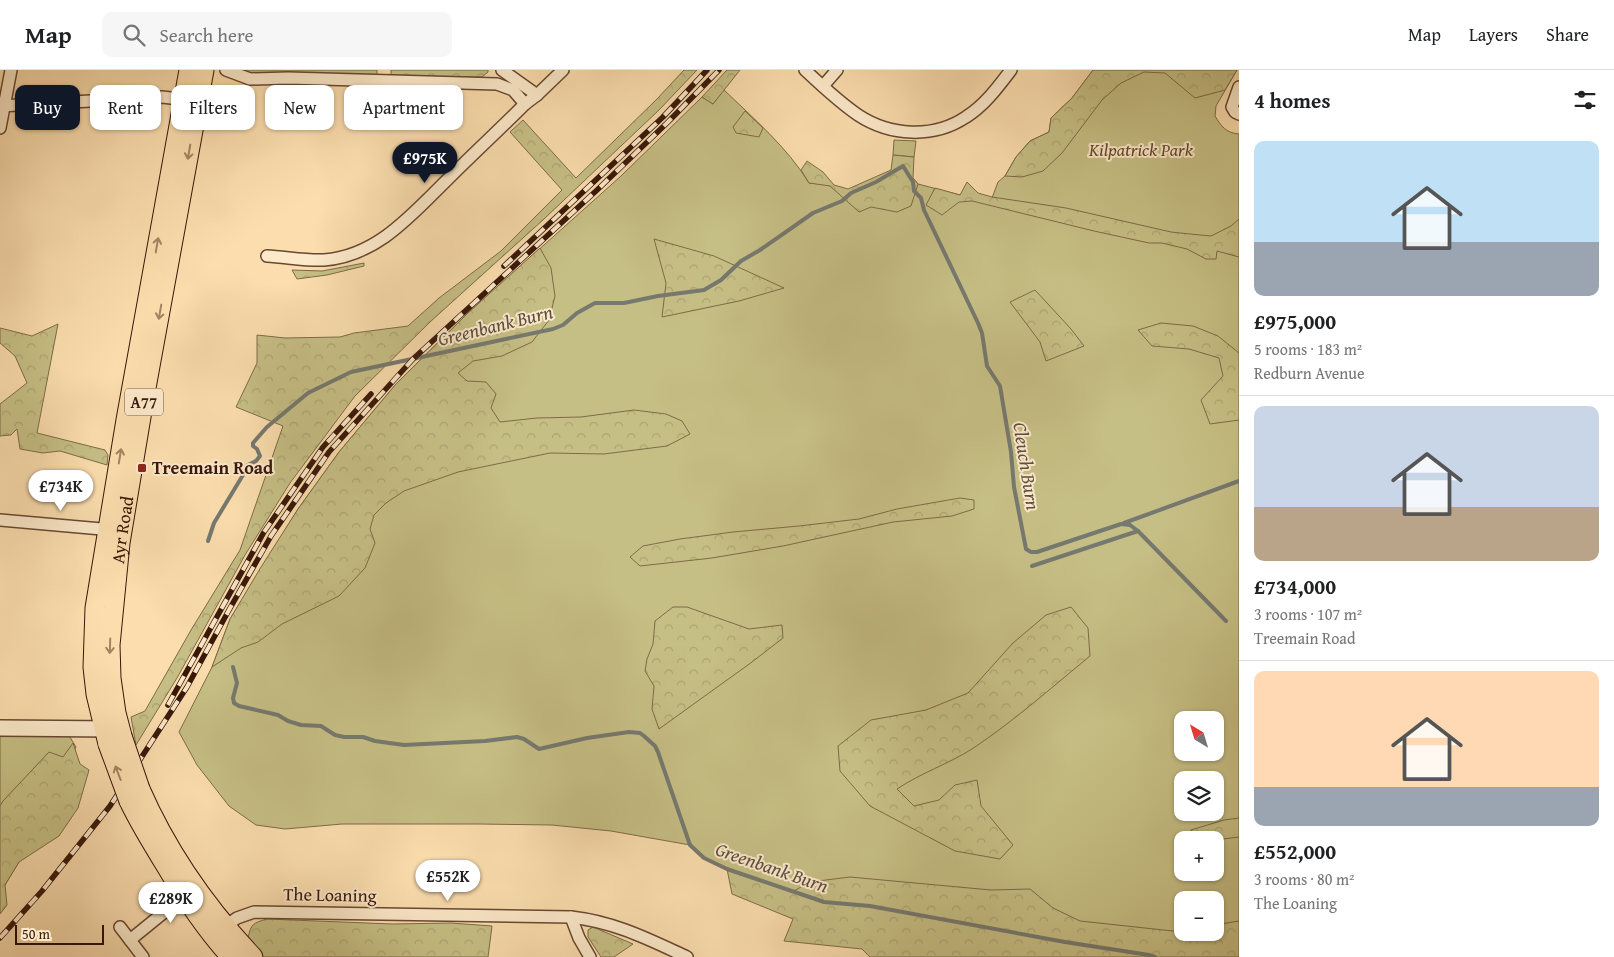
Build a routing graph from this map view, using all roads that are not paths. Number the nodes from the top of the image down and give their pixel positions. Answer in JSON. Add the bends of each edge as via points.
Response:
{"nodes":[{"id":1,"x":10,"y":70,"type":"edge"},
{"id":2,"x":189,"y":70,"type":"edge"},
{"id":3,"x":204,"y":70,"type":"edge"},
{"id":4,"x":226,"y":70,"type":"edge"},
{"id":5,"x":502,"y":70,"type":"edge"},
{"id":6,"x":562,"y":70,"type":"edge"},
{"id":7,"x":805,"y":70,"type":"edge"},
{"id":8,"x":837,"y":70,"type":"edge"},
{"id":9,"x":1011,"y":70,"type":"edge"},
{"id":10,"x":384,"y":75,"type":"edge"},
{"id":11,"x":190,"y":85,"type":"edge"},
{"id":12,"x":198,"y":85,"type":"edge"},
{"id":13,"x":823,"y":86,"type":"junction"},
{"id":14,"x":1239,"y":87,"type":"edge"},
{"id":15,"x":537,"y":95,"type":"junction"},
{"id":16,"x":171,"y":98,"type":"edge"},
{"id":17,"x":525,"y":104,"type":"junction"},
{"id":18,"x":2,"y":105,"type":"edge"},
{"id":19,"x":1237,"y":113,"type":"edge"},
{"id":20,"x":0,"y":128,"type":"edge"},
{"id":21,"x":186,"y":130,"type":"edge"},
{"id":22,"x":267,"y":256,"type":"dead end"},
{"id":23,"x":0,"y":520,"type":"edge"},
{"id":24,"x":115,"y":530,"type":"junction"},
{"id":25,"x":0,"y":728,"type":"edge"},
{"id":26,"x":114,"y":735,"type":"junction"},
{"id":27,"x":190,"y":892,"type":"junction"},
{"id":28,"x":571,"y":917,"type":"junction"},
{"id":29,"x":120,"y":927,"type":"dead end"},
{"id":30,"x":218,"y":931,"type":"junction"},
{"id":31,"x":130,"y":940,"type":"junction"},
{"id":32,"x":143,"y":957,"type":"edge"},
{"id":33,"x":231,"y":957,"type":"edge"},
{"id":34,"x":253,"y":957,"type":"edge"},
{"id":35,"x":590,"y":957,"type":"edge"},
{"id":36,"x":688,"y":957,"type":"edge"}],
"edges":[{"from":1,"to":18,"type":"street"},
{"from":2,"to":11,"type":"main road","name":"Ayr Road","number":"A77"},
{"from":3,"to":12,"type":"main road","name":"Ayr Road","number":"A77"},
{"from":4,"to":10,"type":"street","via":[[250,79]]},
{"from":5,"to":15,"type":"street"},
{"from":6,"to":15,"type":"street"},
{"from":7,"to":13,"type":"street"},
{"from":8,"to":13,"type":"street"},
{"from":9,"to":13,"type":"street","via":[[992,94],[966,118],[948,126],[919,132],[902,132],[872,122],[844,105]]},
{"from":10,"to":17,"type":"street","via":[[497,84],[513,90]]},
{"from":14,"to":19,"type":"street","via":[[1232,106]]},
{"from":15,"to":17,"type":"street"},
{"from":16,"to":18,"type":"street"},
{"from":17,"to":22,"type":"street","via":[[401,225],[376,243],[324,260]]},
{"from":18,"to":20,"type":"street"},
{"from":21,"to":24,"type":"main road","name":"Ayr Road","number":"A77"},
{"from":23,"to":24,"type":"street"},
{"from":24,"to":26,"type":"main road","name":"Ayr Road","number":"A77","via":[[104,609],[115,706]]},
{"from":25,"to":26,"type":"street"},
{"from":26,"to":27,"type":"main road","name":"Ayr Road","number":"A77","bridge":true,"via":[[135,795],[160,832]]},
{"from":27,"to":30,"type":"main road","name":"Ayr Road","number":"A77"},
{"from":27,"to":31,"type":"street"},
{"from":28,"to":30,"type":"street","name":"The Loaning","via":[[262,912],[246,914]]},
{"from":28,"to":35,"type":"street"},
{"from":28,"to":36,"type":"street","name":"The Loaning","via":[[611,924]]},
{"from":29,"to":31,"type":"street"},
{"from":30,"to":33,"type":"main road","name":"Ayr Road","number":"A77"},
{"from":30,"to":34,"type":"main road","name":"Ayr Road","number":"A77"},
{"from":31,"to":32,"type":"street"}]}
